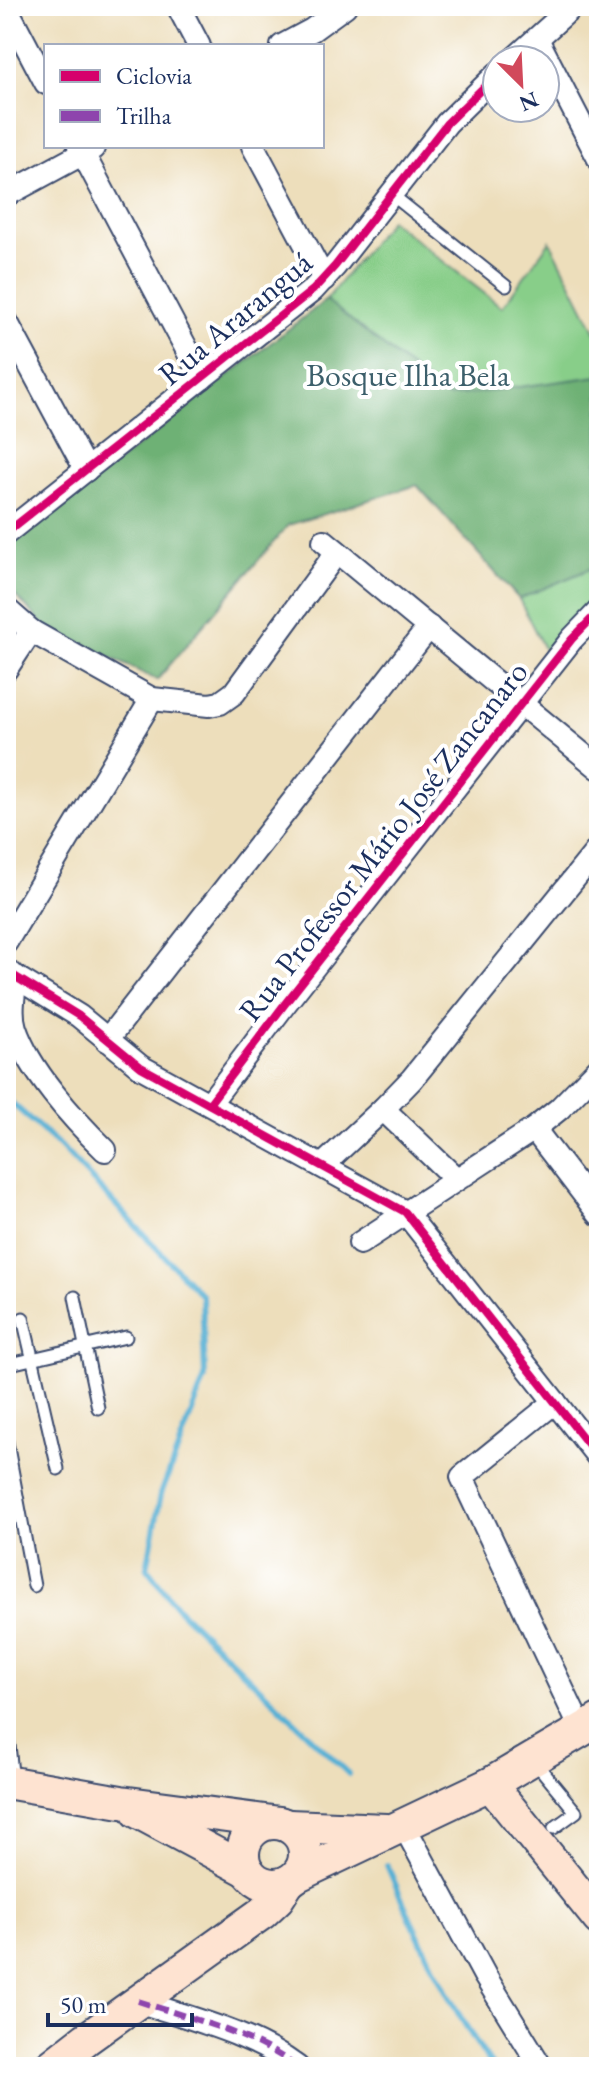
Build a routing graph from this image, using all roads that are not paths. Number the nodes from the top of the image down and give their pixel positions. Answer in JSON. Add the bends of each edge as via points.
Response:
{"nodes":[{"id":1,"x":178,"y":6,"type":"edge"},
{"id":2,"x":345,"y":6,"type":"edge"},
{"id":3,"x":573,"y":6,"type":"edge"},
{"id":4,"x":6,"y":7,"type":"edge"},
{"id":5,"x":537,"y":39,"type":"junction"},
{"id":6,"x":198,"y":44,"type":"edge"},
{"id":7,"x":286,"y":44,"type":"edge"},
{"id":8,"x":531,"y":44,"type":"edge"},
{"id":9,"x":44,"y":79,"type":"edge"},
{"id":10,"x":481,"y":89,"type":"edge"},
{"id":11,"x":86,"y":148,"type":"edge"},
{"id":12,"x":254,"y":148,"type":"edge"},
{"id":13,"x":599,"y":159,"type":"edge"},
{"id":14,"x":391,"y":194,"type":"junction"},
{"id":15,"x":6,"y":195,"type":"edge"},
{"id":16,"x":324,"y":279,"type":"junction"},
{"id":17,"x":506,"y":286,"type":"dead end"},
{"id":18,"x":6,"y":321,"type":"edge"},
{"id":19,"x":202,"y":378,"type":"junction"},
{"id":20,"x":86,"y":470,"type":"junction"},
{"id":21,"x":6,"y":533,"type":"edge"},
{"id":22,"x":6,"y":609,"type":"edge"},
{"id":23,"x":599,"y":611,"type":"edge"},
{"id":24,"x":429,"y":627,"type":"junction"},
{"id":25,"x":31,"y":631,"type":"junction"},
{"id":26,"x":6,"y":669,"type":"edge"},
{"id":27,"x":152,"y":699,"type":"junction"},
{"id":28,"x":521,"y":704,"type":"junction"},
{"id":29,"x":599,"y":768,"type":"edge"},
{"id":30,"x":599,"y":848,"type":"edge"},
{"id":31,"x":6,"y":942,"type":"edge"},
{"id":32,"x":11,"y":974,"type":"edge"},
{"id":33,"x":107,"y":1040,"type":"junction"},
{"id":34,"x":599,"y":1068,"type":"edge"},
{"id":35,"x":209,"y":1104,"type":"junction"},
{"id":36,"x":383,"y":1109,"type":"junction"},
{"id":37,"x":534,"y":1129,"type":"junction"},
{"id":38,"x":105,"y":1150,"type":"dead end"},
{"id":39,"x":322,"y":1166,"type":"junction"},
{"id":40,"x":456,"y":1179,"type":"junction"},
{"id":41,"x":405,"y":1212,"type":"junction"},
{"id":42,"x":599,"y":1214,"type":"edge"},
{"id":43,"x":360,"y":1243,"type":"dead end"},
{"id":44,"x":75,"y":1297,"type":"dead end"},
{"id":45,"x":23,"y":1318,"type":"dead end"},
{"id":46,"x":126,"y":1337,"type":"dead end"},
{"id":47,"x":86,"y":1346,"type":"junction"},
{"id":48,"x":33,"y":1359,"type":"junction"},
{"id":49,"x":6,"y":1365,"type":"edge"},
{"id":50,"x":555,"y":1402,"type":"junction"},
{"id":51,"x":98,"y":1408,"type":"dead end"},
{"id":52,"x":6,"y":1437,"type":"edge"},
{"id":53,"x":599,"y":1458,"type":"edge"},
{"id":54,"x":58,"y":1469,"type":"dead end"},
{"id":55,"x":34,"y":1586,"type":"dead end"},
{"id":56,"x":6,"y":1717,"type":"edge"},
{"id":57,"x":591,"y":1725,"type":"edge"},
{"id":58,"x":534,"y":1760,"type":"junction"},
{"id":59,"x":10,"y":1782,"type":"edge"},
{"id":60,"x":490,"y":1784,"type":"junction"},
{"id":61,"x":121,"y":1802,"type":"junction"},
{"id":62,"x":285,"y":1824,"type":"junction"},
{"id":63,"x":396,"y":1827,"type":"junction"},
{"id":64,"x":554,"y":1828,"type":"dead end"},
{"id":65,"x":251,"y":1875,"type":"junction"},
{"id":66,"x":293,"y":1878,"type":"junction"},
{"id":67,"x":599,"y":1919,"type":"edge"},
{"id":68,"x":224,"y":1941,"type":"junction"},
{"id":69,"x":138,"y":2001,"type":"junction"},
{"id":70,"x":50,"y":2067,"type":"edge"},
{"id":71,"x":297,"y":2067,"type":"edge"},
{"id":72,"x":541,"y":2067,"type":"edge"}],
"edges":[{"from":1,"to":6,"type":"street"},
{"from":2,"to":7,"type":"street"},
{"from":3,"to":5,"type":"street"},
{"from":4,"to":9,"type":"street"},
{"from":5,"to":8,"type":"street"},
{"from":5,"to":13,"type":"street"},
{"from":10,"to":14,"type":"street","name":"Rua Araranguá"},
{"from":11,"to":15,"type":"street"},
{"from":11,"to":19,"type":"street"},
{"from":12,"to":16,"type":"street"},
{"from":14,"to":16,"type":"street","name":"Rua Araranguá"},
{"from":14,"to":17,"type":"lane"},
{"from":16,"to":19,"type":"street","name":"Rua Araranguá"},
{"from":18,"to":20,"type":"street"},
{"from":19,"to":20,"type":"street","name":"Rua Araranguá"},
{"from":20,"to":21,"type":"street","name":"Rua Araranguá"},
{"from":22,"to":25,"type":"street"},
{"from":23,"to":28,"type":"street","name":"Rua Professor Mário José Zancanaro"},
{"from":24,"to":27,"type":"street","via":[[331,547],[228,699],[209,705]]},
{"from":24,"to":28,"type":"street"},
{"from":24,"to":33,"type":"street"},
{"from":25,"to":26,"type":"street"},
{"from":25,"to":27,"type":"street"},
{"from":27,"to":31,"type":"street"},
{"from":28,"to":29,"type":"street"},
{"from":28,"to":35,"type":"street","name":"Rua Professor Mário José Zancanaro"},
{"from":30,"to":36,"type":"street"},
{"from":32,"to":33,"type":"street"},
{"from":32,"to":38,"type":"street","via":[[15,1026],[22,1042],[65,1109]]},
{"from":33,"to":35,"type":"street","via":[[141,1067]]},
{"from":34,"to":37,"type":"street"},
{"from":35,"to":39,"type":"street"},
{"from":36,"to":39,"type":"street"},
{"from":36,"to":40,"type":"street"},
{"from":37,"to":40,"type":"street"},
{"from":37,"to":42,"type":"street"},
{"from":39,"to":41,"type":"street"},
{"from":40,"to":41,"type":"street"},
{"from":41,"to":43,"type":"street"},
{"from":41,"to":50,"type":"street"},
{"from":44,"to":47,"type":"lane"},
{"from":45,"to":48,"type":"lane"},
{"from":46,"to":47,"type":"lane"},
{"from":47,"to":48,"type":"lane"},
{"from":47,"to":51,"type":"lane"},
{"from":48,"to":49,"type":"lane"},
{"from":48,"to":54,"type":"lane"},
{"from":50,"to":53,"type":"street"},
{"from":50,"to":57,"type":"street","via":[[462,1477]]},
{"from":52,"to":55,"type":"lane"},
{"from":56,"to":59,"type":"lane"},
{"from":57,"to":58,"type":"main road"},
{"from":58,"to":60,"type":"main road"},
{"from":58,"to":64,"type":"lane","via":[[576,1812]]},
{"from":59,"to":61,"type":"main road"},
{"from":60,"to":63,"type":"main road"},
{"from":60,"to":67,"type":"main road"},
{"from":61,"to":62,"type":"main road"},
{"from":61,"to":65,"type":"main road"},
{"from":62,"to":63,"type":"main road"},
{"from":62,"to":65,"type":"main road","via":[[259,1825],[245,1841],[243,1862]]},
{"from":62,"to":66,"type":"main road","via":[[297,1832],[305,1849]]},
{"from":63,"to":66,"type":"main road"},
{"from":63,"to":72,"type":"street"},
{"from":65,"to":66,"type":"main road","via":[[271,1885]]},
{"from":65,"to":68,"type":"main road","via":[[239,1918]]},
{"from":66,"to":68,"type":"main road","via":[[262,1913]]},
{"from":68,"to":69,"type":"main road"},
{"from":69,"to":70,"type":"main road"},
{"from":69,"to":71,"type":"street","via":[[244,2037]]}]}
